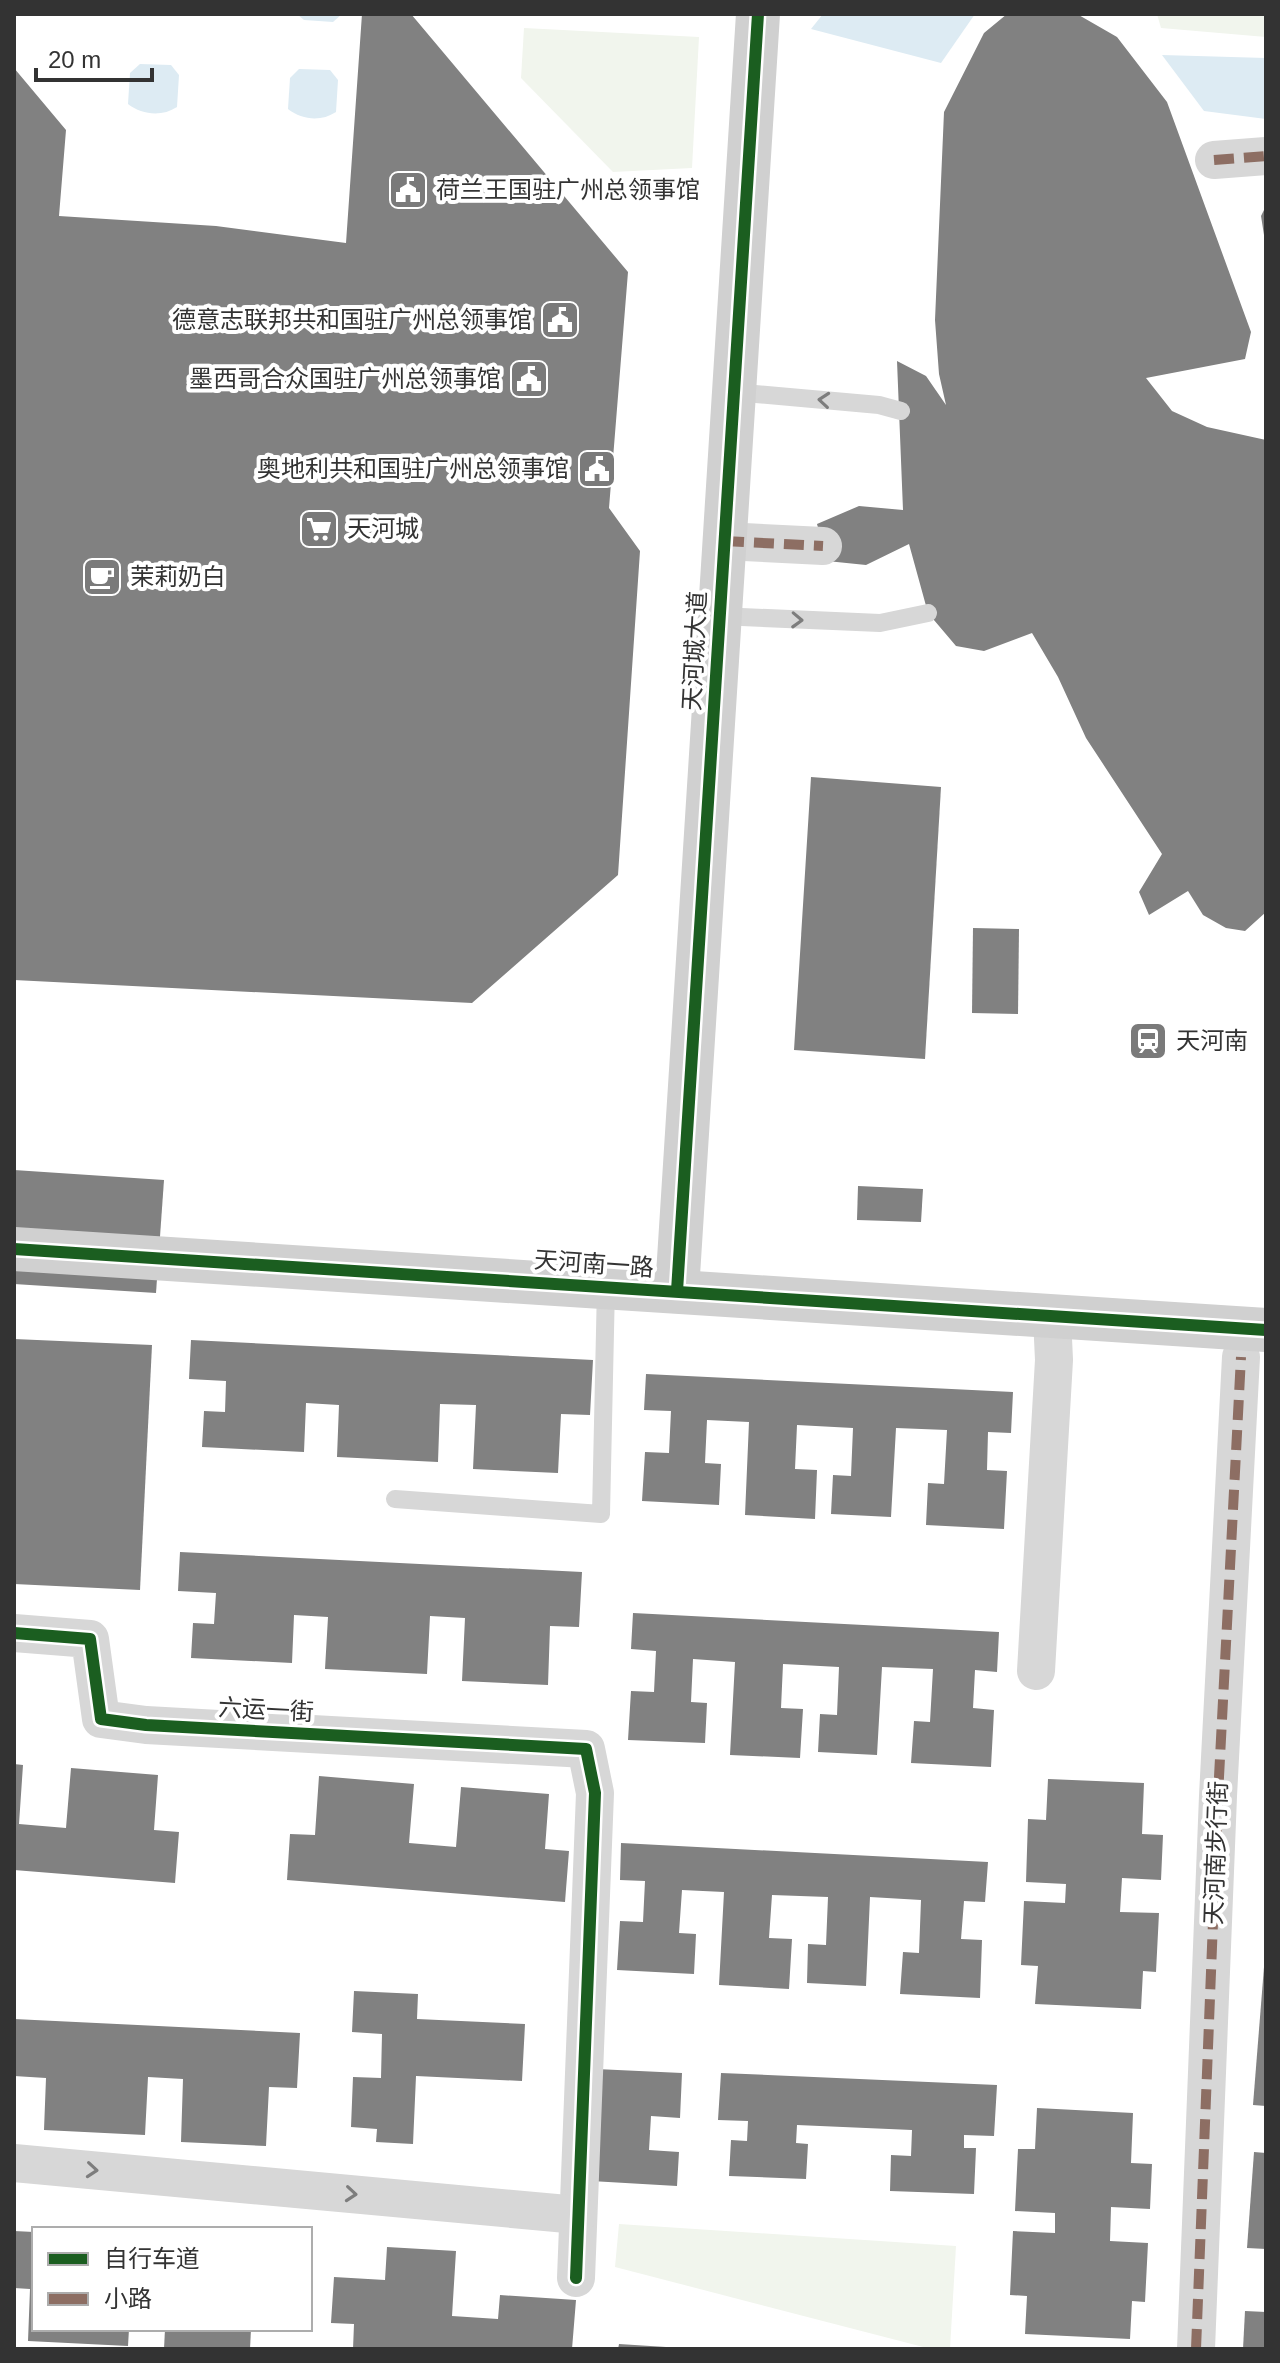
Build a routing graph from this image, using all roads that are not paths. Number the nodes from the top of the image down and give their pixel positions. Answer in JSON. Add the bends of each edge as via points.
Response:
{"nodes":[{"id":1,"x":758,"y":14,"type":"edge"},
{"id":2,"x":1266,"y":156,"type":"edge"},
{"id":3,"x":1214,"y":160,"type":"dead end"},
{"id":4,"x":732,"y":392,"type":"junction"},
{"id":5,"x":901,"y":411,"type":"dead end"},
{"id":6,"x":724,"y":541,"type":"junction"},
{"id":7,"x":823,"y":546,"type":"dead end"},
{"id":8,"x":928,"y":613,"type":"dead end"},
{"id":9,"x":719,"y":616,"type":"junction"},
{"id":10,"x":14,"y":1249,"type":"edge"},
{"id":11,"x":606,"y":1286,"type":"junction"},
{"id":12,"x":677,"y":1291,"type":"junction"},
{"id":13,"x":1052,"y":1317,"type":"junction"},
{"id":14,"x":1253,"y":1344,"type":"edge"},
{"id":15,"x":395,"y":1499,"type":"dead end"},
{"id":16,"x":14,"y":1633,"type":"edge"},
{"id":17,"x":1036,"y":1671,"type":"dead end"},
{"id":18,"x":14,"y":2163,"type":"edge"},
{"id":19,"x":578,"y":2215,"type":"junction"},
{"id":20,"x":576,"y":2278,"type":"dead end"},
{"id":21,"x":1196,"y":2349,"type":"edge"}],
"edges":[{"from":1,"to":4,"type":"street","name":"天河城大道"},
{"from":2,"to":3,"type":"street"},
{"from":5,"to":4,"type":"lane","one_way":true},
{"from":4,"to":6,"type":"street","name":"天河城大道"},
{"from":6,"to":7,"type":"street"},
{"from":6,"to":9,"type":"street","name":"天河城大道"},
{"from":9,"to":8,"type":"lane","one_way":true,"via":[[880,623]]},
{"from":9,"to":12,"type":"street","name":"天河城大道"},
{"from":10,"to":11,"type":"street","name":"天河南一路"},
{"from":11,"to":12,"type":"street","name":"天河南一路"},
{"from":11,"to":15,"type":"lane","via":[[601,1514]]},
{"from":12,"to":13,"type":"street","name":"天河南一路"},
{"from":13,"to":14,"type":"street","name":"天河南一路"},
{"from":13,"to":17,"type":"street"},
{"from":14,"to":21,"type":"street","name":"天河南步行街","via":[[1218,1796]]},
{"from":16,"to":19,"type":"street","name":"六运一街","via":[[90,1639],[101,1719],[586,1749],[595,1793]]},
{"from":18,"to":19,"type":"street","one_way":true},
{"from":19,"to":20,"type":"street"}]}
